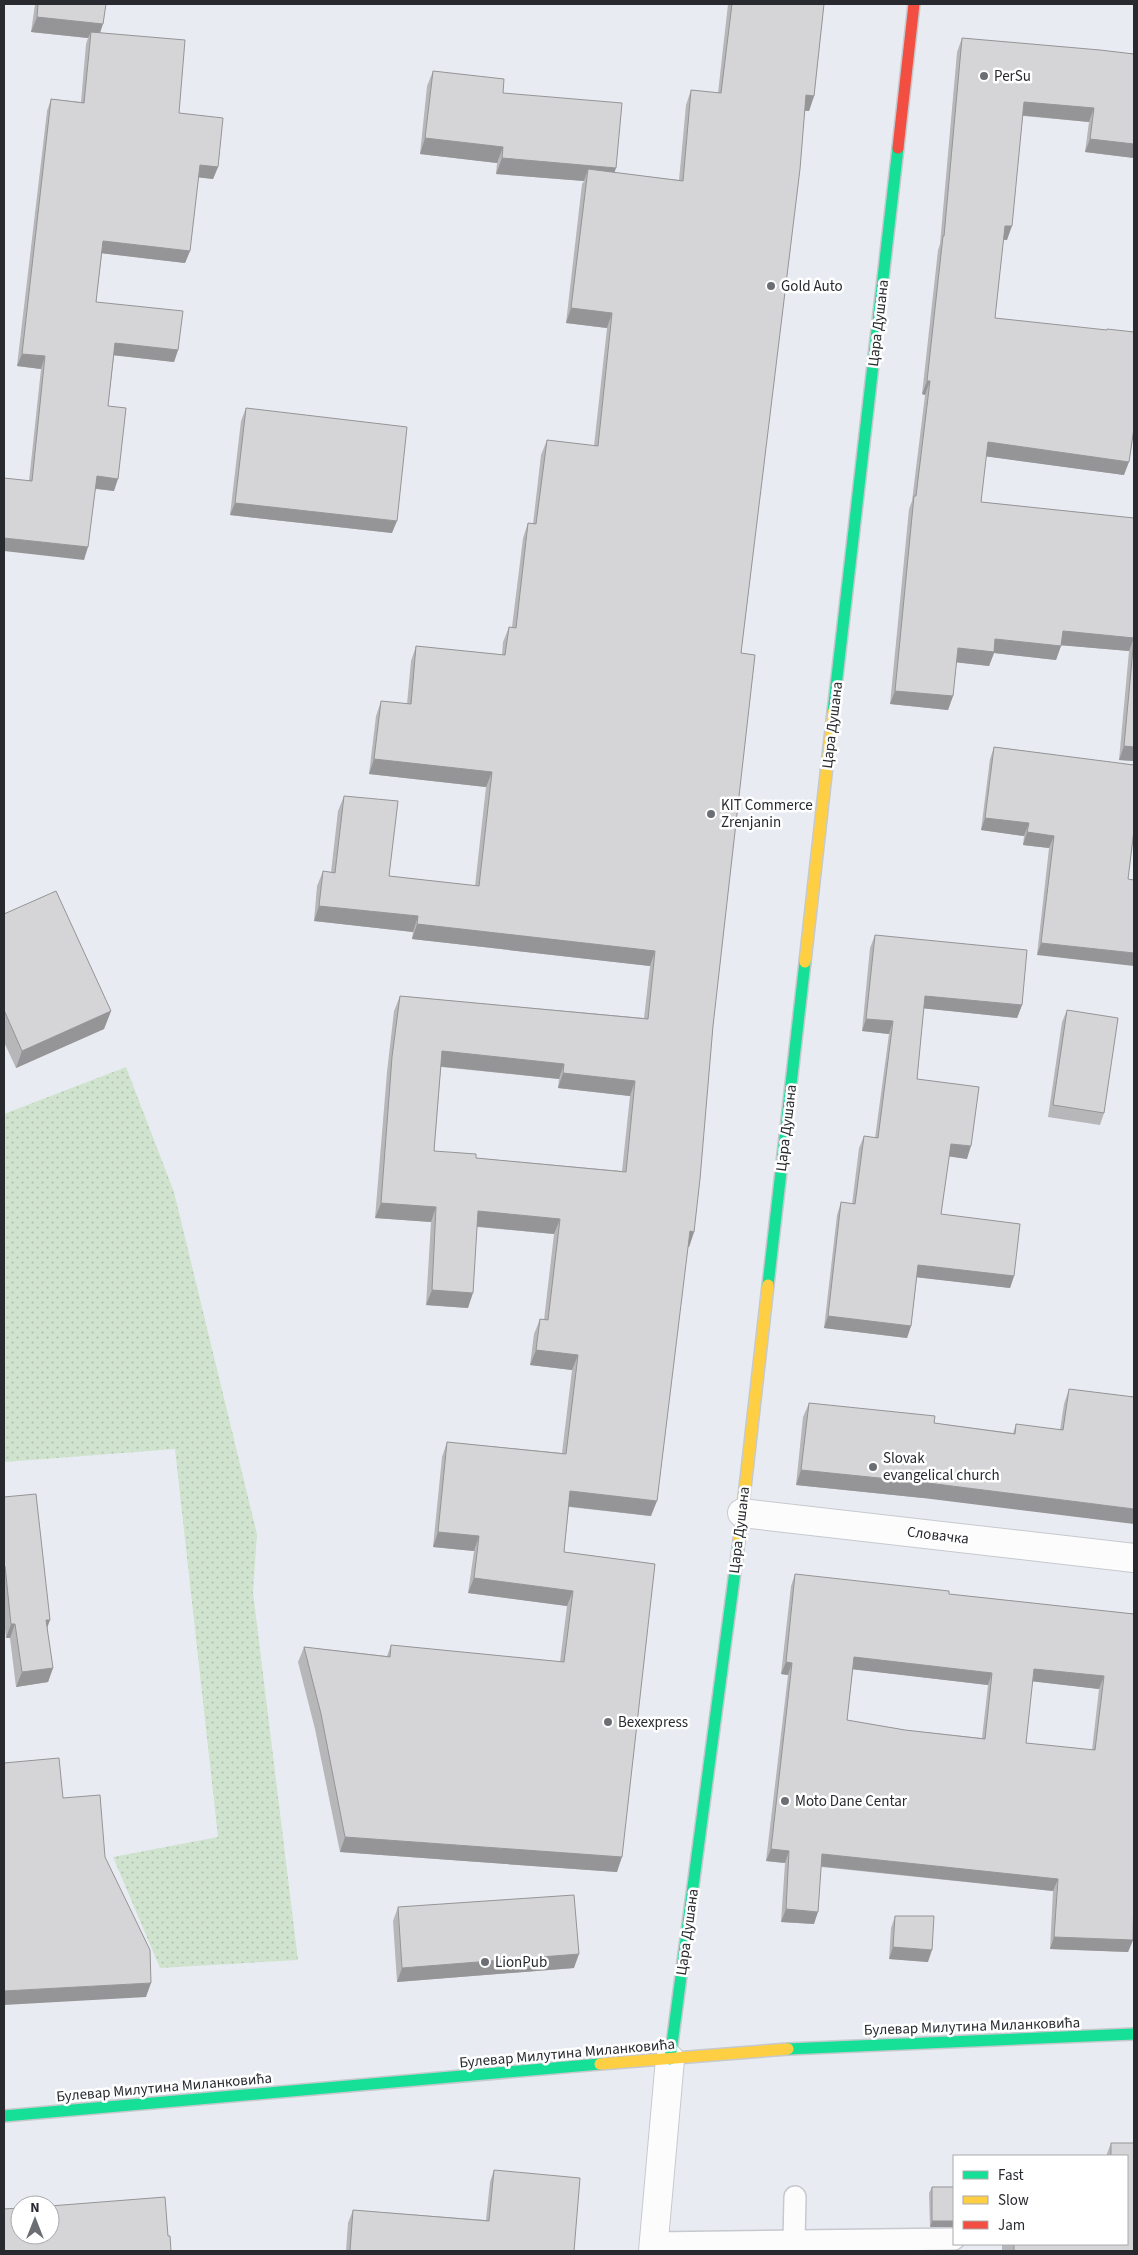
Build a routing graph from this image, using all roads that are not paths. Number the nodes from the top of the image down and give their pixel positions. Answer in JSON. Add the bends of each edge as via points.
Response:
{"nodes":[{"id":1,"x":914,"y":4,"type":"edge"},
{"id":2,"x":742,"y":1513,"type":"junction"},
{"id":3,"x":1134,"y":1558,"type":"edge"},
{"id":4,"x":1134,"y":2034,"type":"edge"},
{"id":5,"x":670,"y":2059,"type":"junction"},
{"id":6,"x":4,"y":2116,"type":"edge"},
{"id":7,"x":795,"y":2197,"type":"dead end"},
{"id":8,"x":953,"y":2239,"type":"edge"},
{"id":9,"x":794,"y":2241,"type":"junction"},
{"id":10,"x":654,"y":2247,"type":"edge"}],
"edges":[{"from":1,"to":2,"type":"street","name":"Цара Душана"},
{"from":2,"to":3,"type":"street","name":"Словачка"},
{"from":2,"to":5,"type":"street","name":"Цара Душана"},
{"from":4,"to":5,"type":"street","name":"Булевар Милутина Миланковића","via":[[788,2049]]},
{"from":5,"to":6,"type":"street","name":"Булевар Милутина Миланковића"},
{"from":5,"to":10,"type":"street","name":"Цара Душана"},
{"from":7,"to":9,"type":"lane"},
{"from":8,"to":9,"type":"lane"},
{"from":9,"to":10,"type":"lane"}]}
